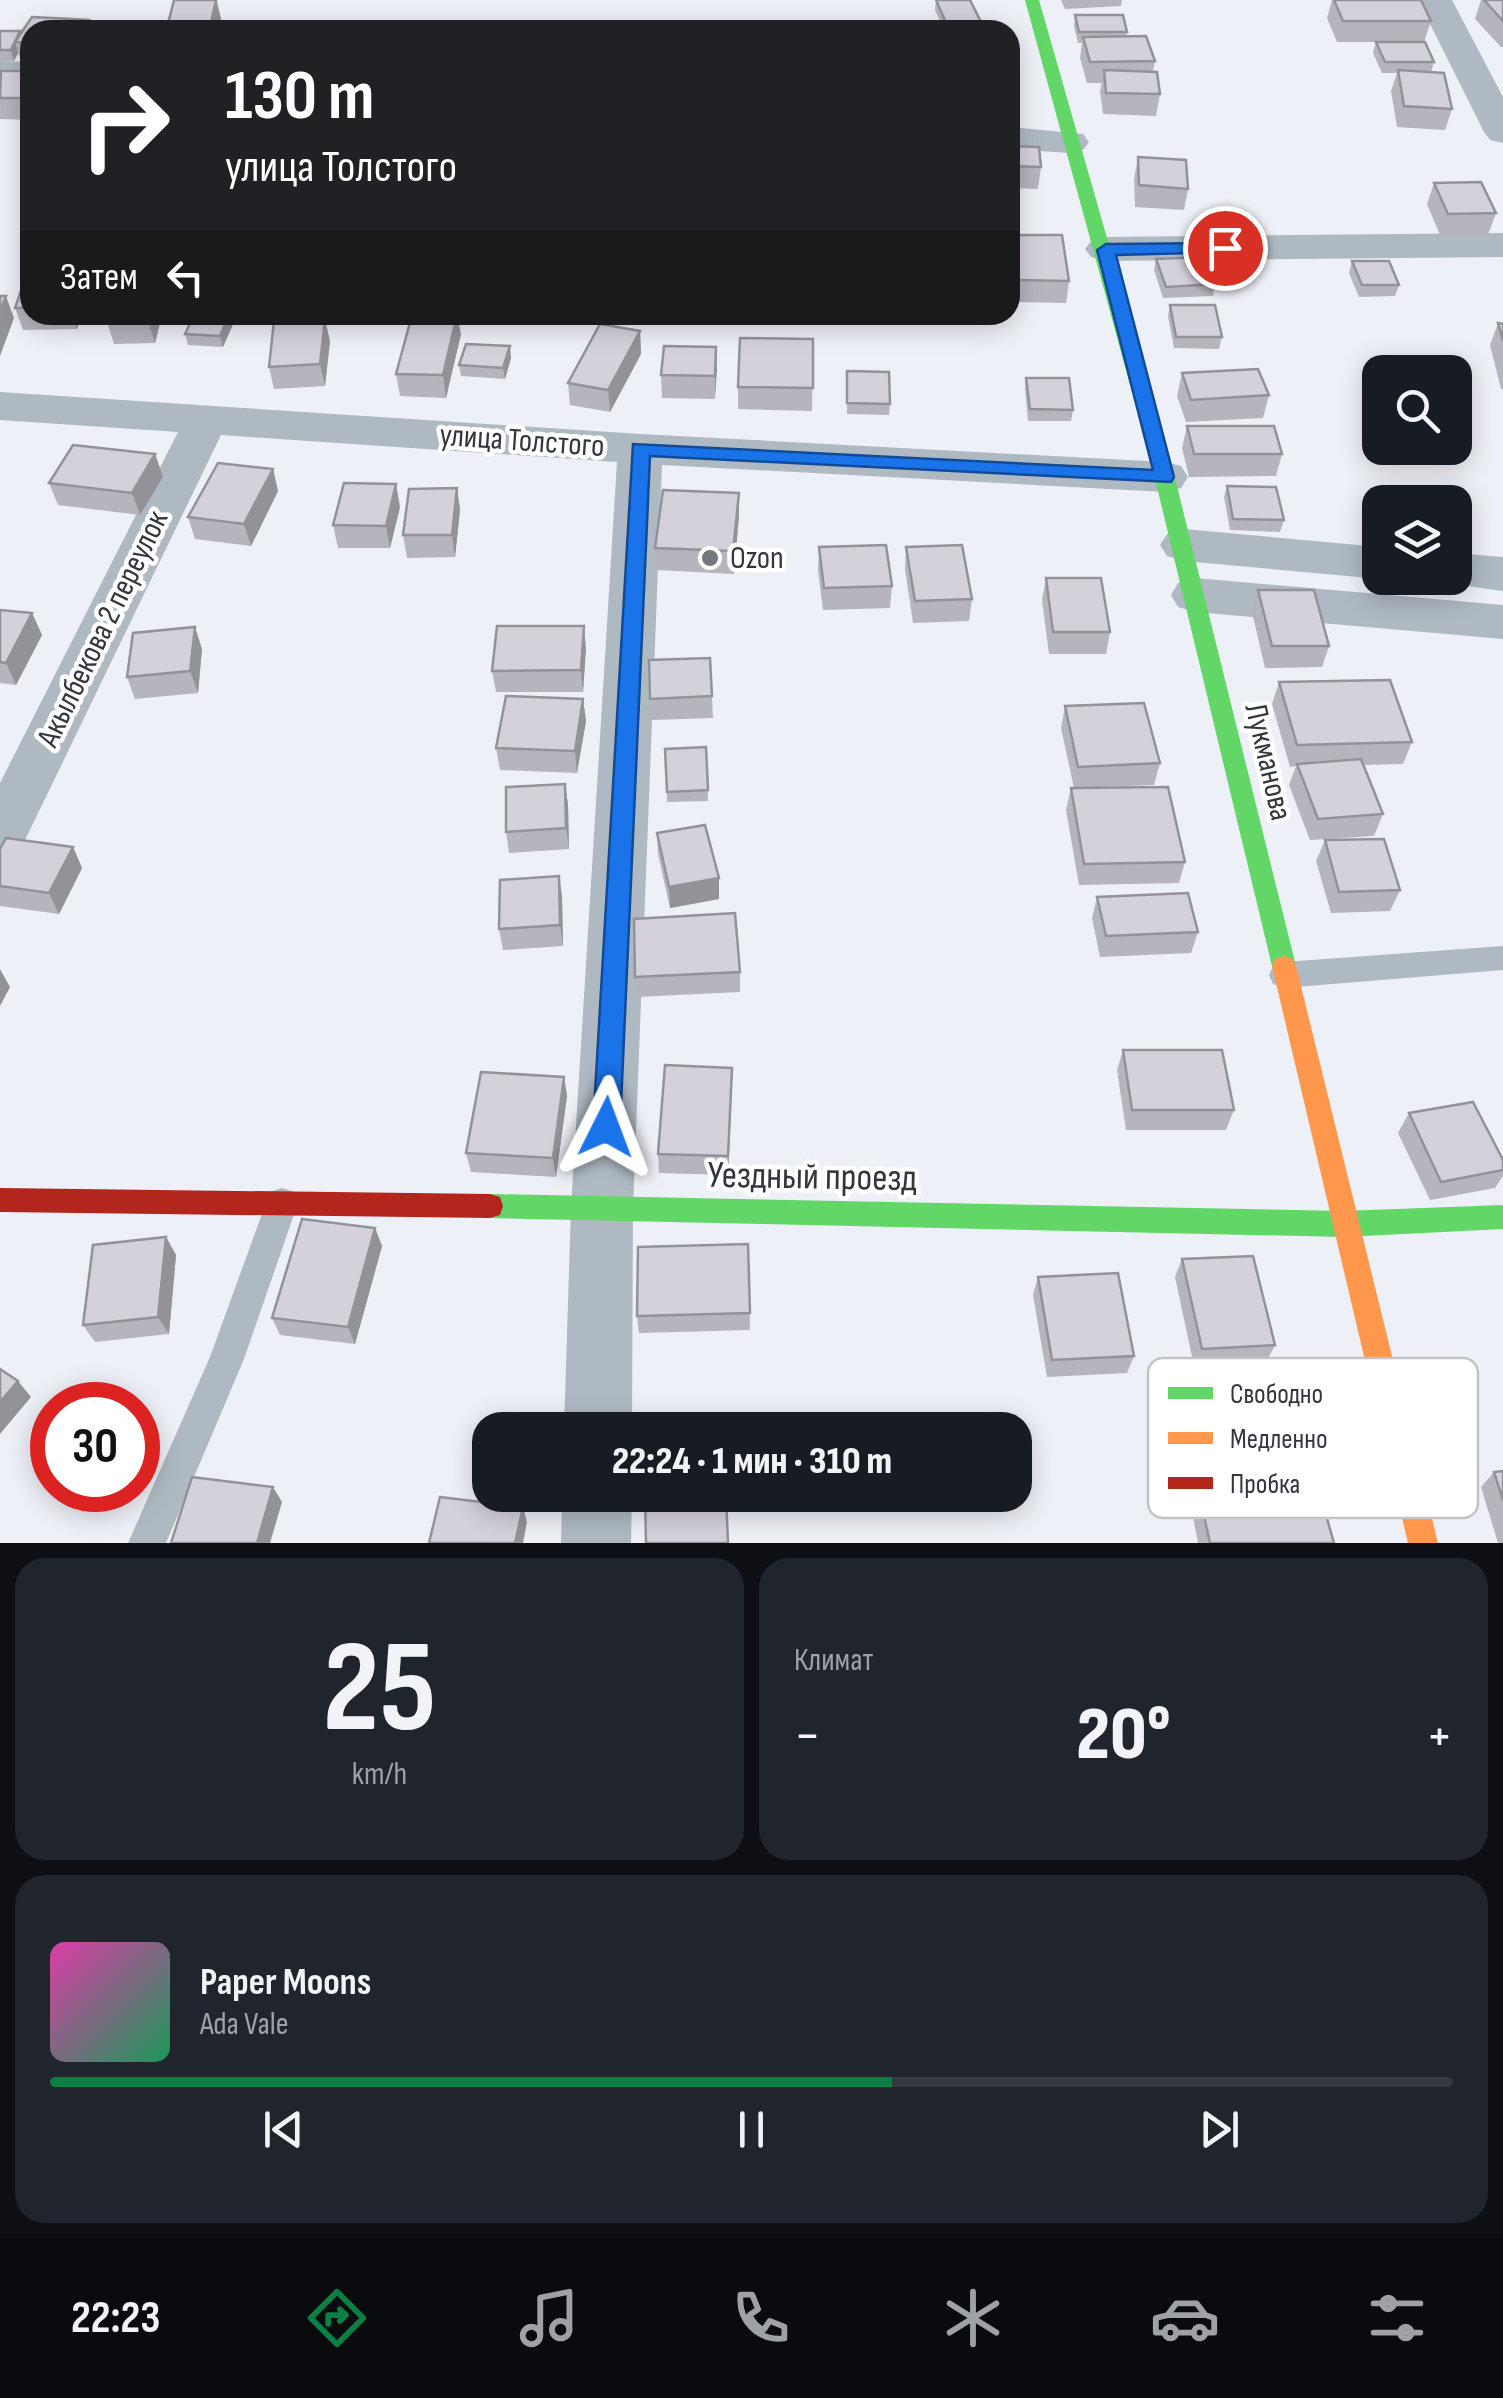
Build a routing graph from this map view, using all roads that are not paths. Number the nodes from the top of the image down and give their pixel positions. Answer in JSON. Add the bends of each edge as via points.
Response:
{"nodes":[{"id":1,"x":1032,"y":0,"type":"edge"},
{"id":2,"x":1435,"y":0,"type":"edge"},
{"id":3,"x":1486,"y":62,"type":"edge"},
{"id":4,"x":1503,"y":132,"type":"edge"},
{"id":5,"x":1020,"y":139,"type":"edge"},
{"id":6,"x":1070,"y":142,"type":"junction"},
{"id":7,"x":1503,"y":246,"type":"edge"},
{"id":8,"x":1106,"y":250,"type":"junction"},
{"id":9,"x":0,"y":406,"type":"edge"},
{"id":10,"x":206,"y":421,"type":"junction"},
{"id":11,"x":640,"y":449,"type":"junction"},
{"id":12,"x":1164,"y":477,"type":"junction"},
{"id":13,"x":1184,"y":546,"type":"junction"},
{"id":14,"x":1362,"y":561,"type":"edge"},
{"id":15,"x":1472,"y":571,"type":"edge"},
{"id":16,"x":1503,"y":574,"type":"edge"},
{"id":17,"x":1196,"y":595,"type":"junction"},
{"id":18,"x":1503,"y":622,"type":"edge"},
{"id":19,"x":0,"y":836,"type":"edge"},
{"id":20,"x":1503,"y":958,"type":"edge"},
{"id":21,"x":1284,"y":975,"type":"junction"},
{"id":22,"x":0,"y":1200,"type":"edge"},
{"id":23,"x":282,"y":1204,"type":"junction"},
{"id":24,"x":602,"y":1207,"type":"junction"},
{"id":25,"x":1503,"y":1217,"type":"edge"},
{"id":26,"x":1342,"y":1224,"type":"junction"},
{"id":27,"x":1376,"y":1358,"type":"edge"},
{"id":28,"x":598,"y":1412,"type":"edge"},
{"id":29,"x":596,"y":1512,"type":"edge"},
{"id":30,"x":1417,"y":1518,"type":"edge"},
{"id":31,"x":147,"y":1543,"type":"edge"},
{"id":32,"x":596,"y":1543,"type":"edge"},
{"id":33,"x":1423,"y":1543,"type":"edge"}],
"edges":[{"from":1,"to":6,"type":"street","name":"Лукманова","via":[[1048,40]]},
{"from":2,"to":3,"type":"street"},
{"from":3,"to":4,"type":"street"},
{"from":5,"to":6,"type":"street"},
{"from":6,"to":8,"type":"street","name":"Лукманова"},
{"from":7,"to":8,"type":"street"},
{"from":8,"to":12,"type":"street","name":"Лукманова"},
{"from":9,"to":10,"type":"street","name":"улица Толстого"},
{"from":10,"to":11,"type":"street","name":"улица Толстого"},
{"from":10,"to":19,"type":"street","name":"Акылбекова 2 переулок"},
{"from":11,"to":12,"type":"street","name":"улица Толстого"},
{"from":11,"to":24,"type":"street"},
{"from":12,"to":13,"type":"street","name":"Лукманова"},
{"from":13,"to":14,"type":"street"},
{"from":13,"to":17,"type":"street","name":"Лукманова"},
{"from":15,"to":16,"type":"street"},
{"from":17,"to":18,"type":"street"},
{"from":17,"to":21,"type":"street","name":"Лукманова"},
{"from":20,"to":21,"type":"lane"},
{"from":21,"to":26,"type":"street","name":"Лукманова"},
{"from":22,"to":23,"type":"street","name":"Уездный проезд"},
{"from":23,"to":24,"type":"street","name":"Уездный проезд"},
{"from":23,"to":31,"type":"lane","via":[[227,1358]]},
{"from":24,"to":26,"type":"street","name":"Уездный проезд"},
{"from":24,"to":28,"type":"street"},
{"from":25,"to":26,"type":"street","name":"Уездный проезд"},
{"from":26,"to":27,"type":"street","name":"Лукманова"},
{"from":29,"to":32,"type":"street"},
{"from":30,"to":33,"type":"street","name":"Лукманова"}]}
